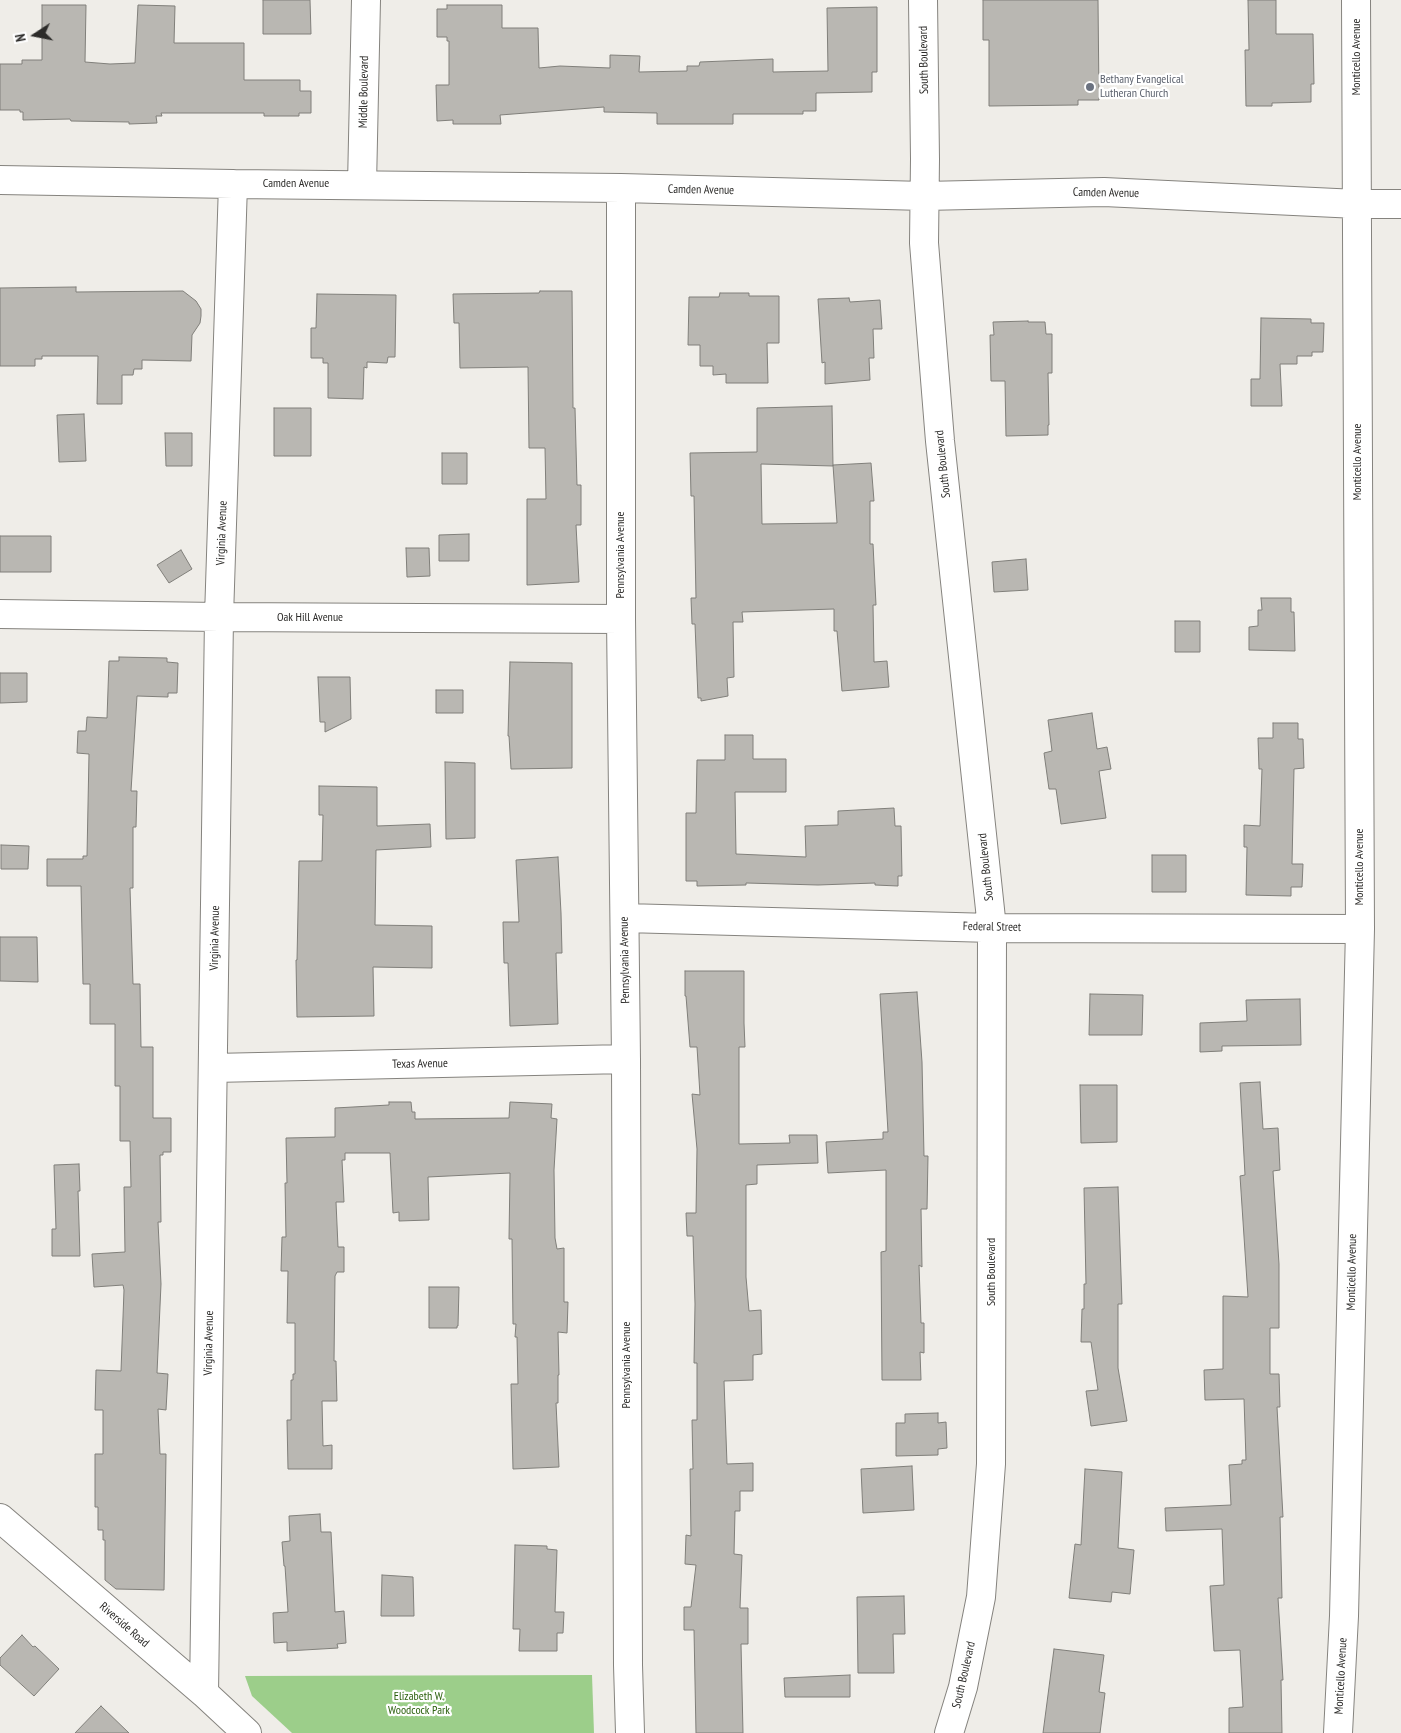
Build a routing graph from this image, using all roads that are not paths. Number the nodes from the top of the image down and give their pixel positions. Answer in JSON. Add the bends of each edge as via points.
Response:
{"nodes":[{"id":1,"x":366,"y":0,"type":"edge"},
{"id":2,"x":923,"y":0,"type":"edge"},
{"id":3,"x":1356,"y":0,"type":"edge"},
{"id":4,"x":0,"y":180,"type":"edge"},
{"id":5,"x":233,"y":184,"type":"junction"},
{"id":6,"x":362,"y":185,"type":"junction"},
{"id":7,"x":620,"y":188,"type":"junction"},
{"id":8,"x":924,"y":196,"type":"junction"},
{"id":9,"x":1357,"y":204,"type":"junction"},
{"id":10,"x":1401,"y":204,"type":"edge"},
{"id":11,"x":0,"y":614,"type":"edge"},
{"id":12,"x":219,"y":617,"type":"junction"},
{"id":13,"x":621,"y":619,"type":"junction"},
{"id":14,"x":625,"y":918,"type":"junction"},
{"id":15,"x":992,"y":928,"type":"junction"},
{"id":16,"x":1360,"y":929,"type":"junction"},
{"id":17,"x":626,"y":1059,"type":"junction"},
{"id":18,"x":213,"y":1068,"type":"junction"},
{"id":19,"x":0,"y":1518,"type":"edge"},
{"id":20,"x":204,"y":1693,"type":"junction"},
{"id":21,"x":247,"y":1733,"type":"edge"},
{"id":22,"x":630,"y":1733,"type":"edge"},
{"id":23,"x":949,"y":1733,"type":"edge"},
{"id":24,"x":1338,"y":1733,"type":"edge"}],
"edges":[{"from":1,"to":6,"type":"street","name":"Middle Boulevard"},
{"from":2,"to":8,"type":"street","name":"South Boulevard"},
{"from":3,"to":9,"type":"street","name":"Monticello Avenue"},
{"from":4,"to":5,"type":"street","name":"Camden Avenue"},
{"from":5,"to":6,"type":"street","name":"Camden Avenue"},
{"from":5,"to":12,"type":"street","name":"Virginia Avenue"},
{"from":6,"to":7,"type":"street","name":"Camden Avenue"},
{"from":7,"to":8,"type":"street","name":"Camden Avenue"},
{"from":7,"to":13,"type":"street","name":"Pennsylvania Avenue"},
{"from":8,"to":9,"type":"street","name":"Camden Avenue","via":[[1104,192]]},
{"from":8,"to":15,"type":"street","name":"South Boulevard","via":[[924,244],[940,441]]},
{"from":9,"to":10,"type":"street","name":"Camden Avenue"},
{"from":9,"to":16,"type":"street","name":"Monticello Avenue"},
{"from":11,"to":12,"type":"street","name":"Oak Hill Avenue"},
{"from":12,"to":13,"type":"street","name":"Oak Hill Avenue"},
{"from":12,"to":18,"type":"street","name":"Virginia Avenue"},
{"from":13,"to":14,"type":"street","name":"Pennsylvania Avenue"},
{"from":14,"to":15,"type":"street","name":"Federal Street"},
{"from":14,"to":17,"type":"street","name":"Pennsylvania Avenue"},
{"from":15,"to":16,"type":"street","name":"Federal Street"},
{"from":15,"to":23,"type":"street","name":"South Boulevard","via":[[991,1464],[981,1597],[963,1687]]},
{"from":16,"to":24,"type":"street","name":"Monticello Avenue","via":[[1344,1616]]},
{"from":17,"to":18,"type":"street","name":"Texas Avenue"},
{"from":17,"to":22,"type":"street","name":"Pennsylvania Avenue"},
{"from":18,"to":20,"type":"street","name":"Virginia Avenue"},
{"from":19,"to":20,"type":"street","name":"Riverside Road"},
{"from":20,"to":21,"type":"street","name":"Riverside Road"}]}
